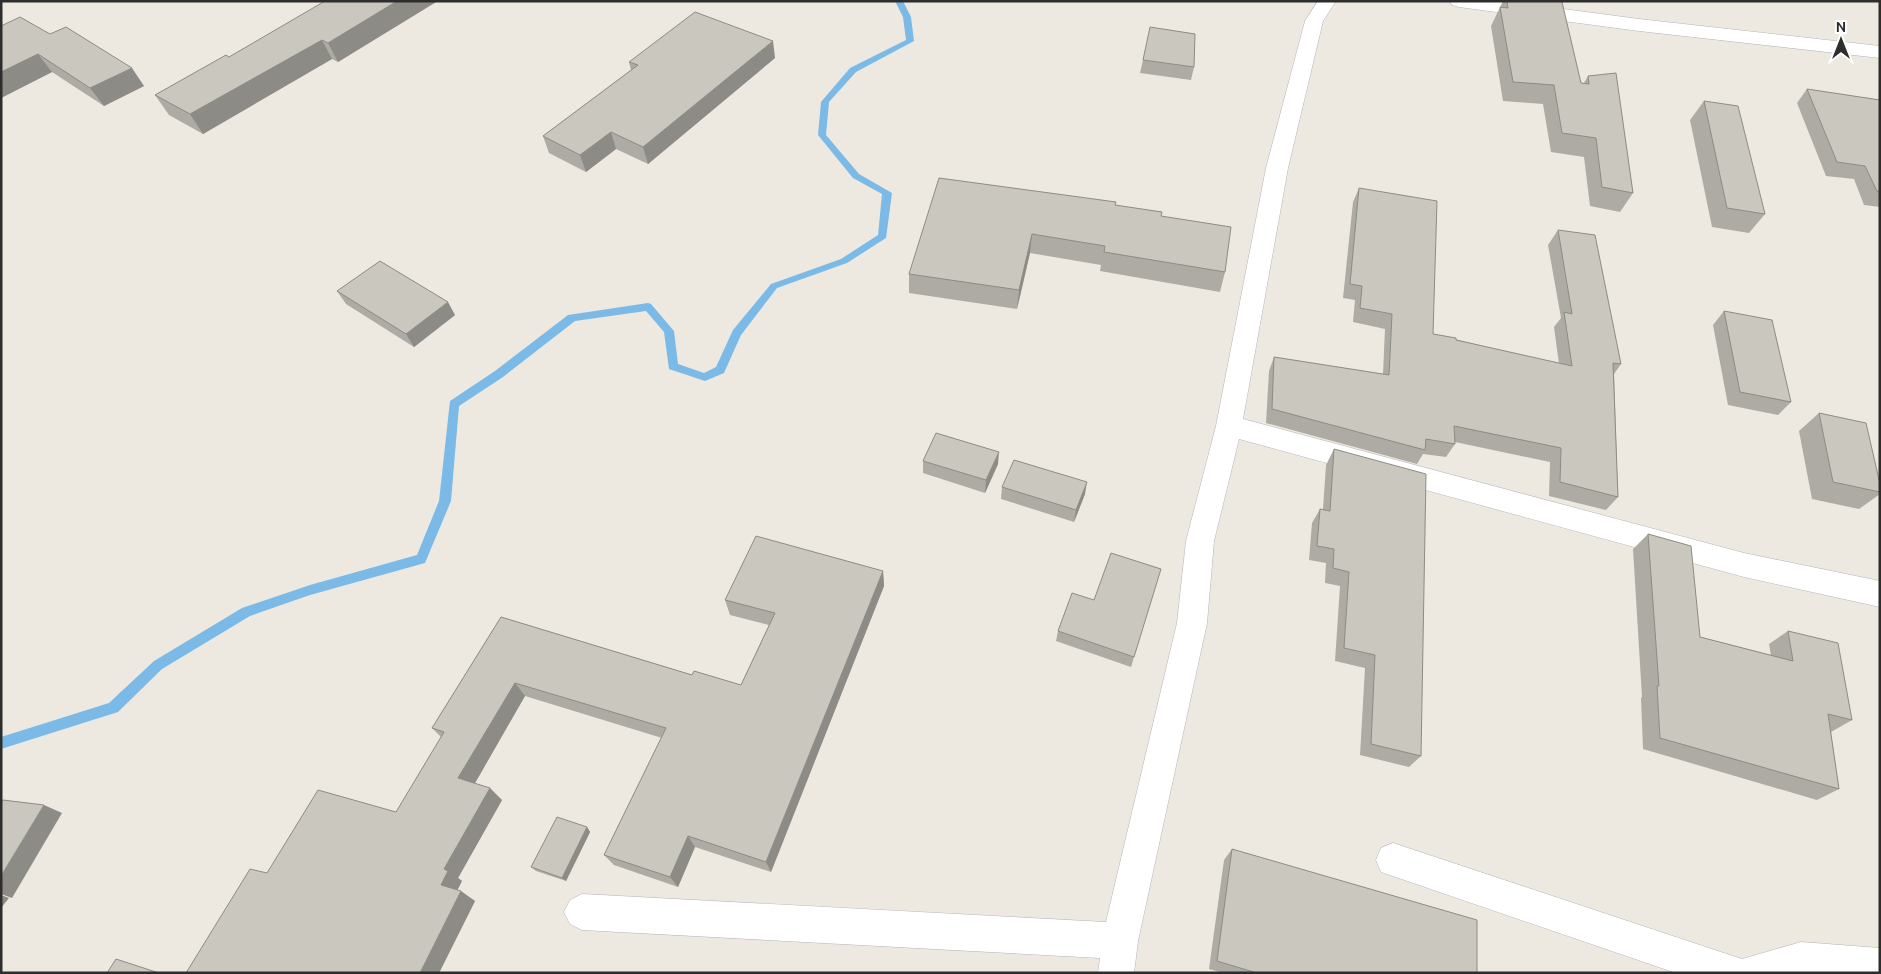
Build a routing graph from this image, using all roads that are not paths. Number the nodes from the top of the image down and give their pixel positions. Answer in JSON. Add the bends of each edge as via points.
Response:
{"nodes":[{"id":1,"x":1327,"y":1,"type":"edge"},
{"id":2,"x":1459,"y":1,"type":"edge"},
{"id":3,"x":1880,"y":52,"type":"edge"},
{"id":4,"x":1229,"y":426,"type":"junction"},
{"id":5,"x":1880,"y":594,"type":"edge"},
{"id":6,"x":1393,"y":860,"type":"dead end"},
{"id":7,"x":582,"y":912,"type":"dead end"},
{"id":8,"x":1118,"y":957,"type":"edge"},
{"id":9,"x":1880,"y":966,"type":"edge"},
{"id":10,"x":1731,"y":973,"type":"edge"},
{"id":11,"x":1753,"y":973,"type":"edge"}],
"edges":[{"from":1,"to":4,"type":"street","via":[[1314,21],[1276,168]]},
{"from":2,"to":3,"type":"street"},
{"from":4,"to":5,"type":"street","via":[[1744,565]]},
{"from":4,"to":8,"type":"street","via":[[1200,542],[1192,623]]},
{"from":6,"to":10,"type":"street"},
{"from":7,"to":8,"type":"street"},
{"from":9,"to":11,"type":"street","via":[[1801,960]]}]}
